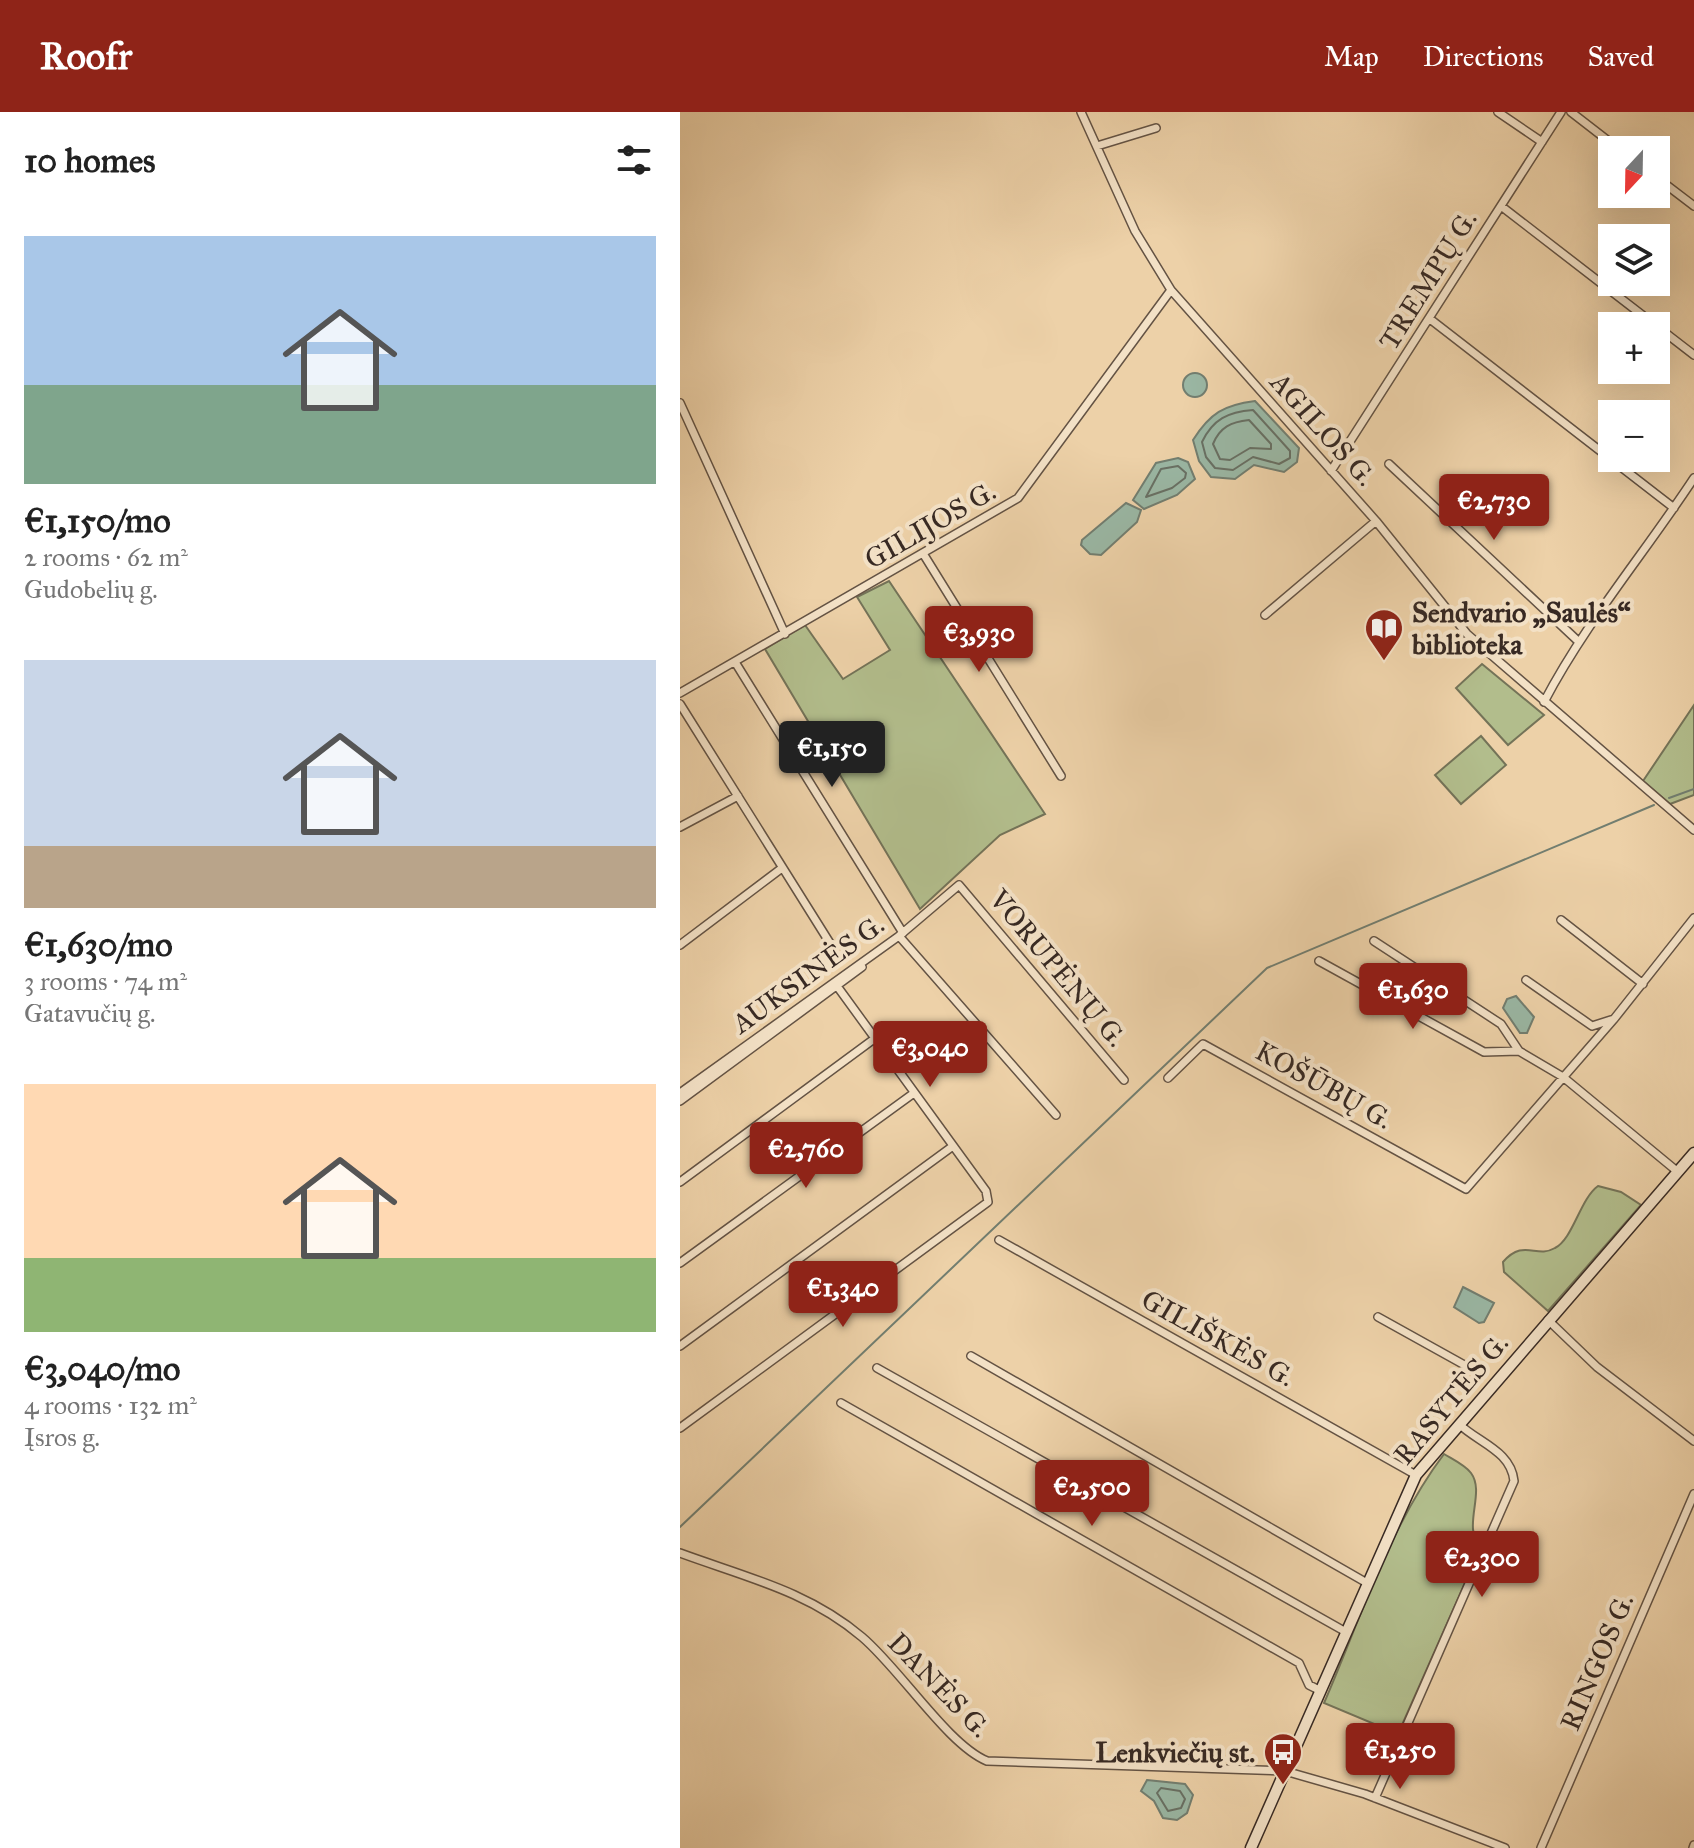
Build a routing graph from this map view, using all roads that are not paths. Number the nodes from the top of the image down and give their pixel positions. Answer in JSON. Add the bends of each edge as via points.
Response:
{"nodes":[{"id":1,"x":1081,"y":112,"type":"edge"},
{"id":2,"x":1498,"y":112,"type":"edge"},
{"id":3,"x":1561,"y":112,"type":"edge"},
{"id":4,"x":1571,"y":112,"type":"edge"},
{"id":5,"x":1156,"y":128,"type":"dead end"},
{"id":6,"x":1602,"y":136,"type":"edge"},
{"id":7,"x":1542,"y":142,"type":"junction"},
{"id":8,"x":1097,"y":146,"type":"junction"},
{"id":9,"x":1670,"y":188,"type":"edge"},
{"id":10,"x":1501,"y":206,"type":"junction"},
{"id":11,"x":1694,"y":206,"type":"edge"},
{"id":12,"x":1171,"y":290,"type":"junction"},
{"id":13,"x":1430,"y":319,"type":"junction"},
{"id":14,"x":1694,"y":355,"type":"edge"},
{"id":15,"x":680,"y":403,"type":"edge"},
{"id":16,"x":1389,"y":464,"type":"dead end"},
{"id":17,"x":1331,"y":471,"type":"junction"},
{"id":18,"x":1694,"y":478,"type":"edge"},
{"id":19,"x":1674,"y":508,"type":"junction"},
{"id":20,"x":1376,"y":521,"type":"junction"},
{"id":21,"x":924,"y":555,"type":"junction"},
{"id":22,"x":1265,"y":615,"type":"dead end"},
{"id":23,"x":785,"y":634,"type":"junction"},
{"id":24,"x":1579,"y":642,"type":"junction"},
{"id":25,"x":735,"y":662,"type":"junction"},
{"id":26,"x":680,"y":693,"type":"edge"},
{"id":27,"x":1544,"y":702,"type":"junction"},
{"id":28,"x":680,"y":704,"type":"edge"},
{"id":29,"x":1061,"y":776,"type":"dead end"},
{"id":30,"x":738,"y":796,"type":"junction"},
{"id":31,"x":680,"y":827,"type":"edge"},
{"id":32,"x":1694,"y":830,"type":"edge"},
{"id":33,"x":782,"y":868,"type":"junction"},
{"id":34,"x":959,"y":885,"type":"joint"},
{"id":35,"x":1694,"y":918,"type":"edge"},
{"id":36,"x":1561,"y":920,"type":"dead end"},
{"id":37,"x":901,"y":934,"type":"junction"},
{"id":38,"x":1374,"y":941,"type":"dead end"},
{"id":39,"x":680,"y":945,"type":"edge"},
{"id":40,"x":833,"y":948,"type":"dead end"},
{"id":41,"x":1319,"y":961,"type":"dead end"},
{"id":42,"x":862,"y":967,"type":"dead end"},
{"id":43,"x":1526,"y":980,"type":"dead end"},
{"id":44,"x":1643,"y":984,"type":"junction"},
{"id":45,"x":837,"y":986,"type":"junction"},
{"id":46,"x":1614,"y":1019,"type":"junction"},
{"id":47,"x":874,"y":1039,"type":"junction"},
{"id":48,"x":1519,"y":1051,"type":"junction"},
{"id":49,"x":1563,"y":1077,"type":"junction"},
{"id":50,"x":1168,"y":1078,"type":"dead end"},
{"id":51,"x":1124,"y":1080,"type":"dead end"},
{"id":52,"x":680,"y":1093,"type":"edge"},
{"id":53,"x":914,"y":1093,"type":"junction"},
{"id":54,"x":680,"y":1101,"type":"edge"},
{"id":55,"x":1056,"y":1115,"type":"dead end"},
{"id":56,"x":953,"y":1146,"type":"junction"},
{"id":57,"x":1694,"y":1153,"type":"edge"},
{"id":58,"x":1681,"y":1168,"type":"junction"},
{"id":59,"x":1694,"y":1172,"type":"edge"},
{"id":60,"x":680,"y":1182,"type":"edge"},
{"id":61,"x":999,"y":1240,"type":"dead end"},
{"id":62,"x":680,"y":1263,"type":"edge"},
{"id":63,"x":1378,"y":1317,"type":"dead end"},
{"id":64,"x":1548,"y":1320,"type":"junction"},
{"id":65,"x":680,"y":1346,"type":"edge"},
{"id":66,"x":971,"y":1356,"type":"dead end"},
{"id":67,"x":877,"y":1368,"type":"dead end"},
{"id":68,"x":1477,"y":1372,"type":"dead end"},
{"id":69,"x":841,"y":1403,"type":"dead end"},
{"id":70,"x":1458,"y":1423,"type":"junction"},
{"id":71,"x":681,"y":1424,"type":"edge"},
{"id":72,"x":1694,"y":1441,"type":"edge"},
{"id":73,"x":1416,"y":1475,"type":"junction"},
{"id":74,"x":1694,"y":1494,"type":"edge"},
{"id":75,"x":680,"y":1553,"type":"edge"},
{"id":76,"x":1367,"y":1583,"type":"junction"},
{"id":77,"x":1346,"y":1632,"type":"junction"},
{"id":78,"x":1319,"y":1690,"type":"junction"},
{"id":79,"x":1285,"y":1771,"type":"junction"},
{"id":80,"x":1375,"y":1798,"type":"junction"},
{"id":81,"x":1251,"y":1848,"type":"edge"},
{"id":82,"x":1505,"y":1848,"type":"edge"},
{"id":83,"x":1541,"y":1848,"type":"edge"}],
"edges":[{"from":1,"to":8,"type":"street","name":"AGILOS G."},
{"from":2,"to":7,"type":"street"},
{"from":3,"to":7,"type":"street","name":"TREMPŲ G."},
{"from":4,"to":6,"type":"street"},
{"from":5,"to":8,"type":"street"},
{"from":7,"to":10,"type":"street","name":"TREMPŲ G."},
{"from":8,"to":12,"type":"street","name":"AGILOS G.","via":[[1135,231]]},
{"from":9,"to":11,"type":"street"},
{"from":10,"to":13,"type":"street","name":"TREMPŲ G."},
{"from":10,"to":14,"type":"street"},
{"from":12,"to":17,"type":"street","name":"AGILOS G."},
{"from":12,"to":21,"type":"street","name":"GILIJOS G.","via":[[1018,498]]},
{"from":13,"to":17,"type":"street","name":"TREMPŲ G."},
{"from":13,"to":19,"type":"street"},
{"from":15,"to":23,"type":"street"},
{"from":16,"to":24,"type":"street"},
{"from":17,"to":20,"type":"street","name":"AGILOS G."},
{"from":18,"to":19,"type":"street"},
{"from":19,"to":24,"type":"street"},
{"from":20,"to":22,"type":"street"},
{"from":20,"to":27,"type":"street","name":"AGILOS G.","via":[[1467,634]]},
{"from":21,"to":23,"type":"street","name":"GILIJOS G."},
{"from":21,"to":29,"type":"street"},
{"from":23,"to":25,"type":"street","name":"GILIJOS G."},
{"from":24,"to":27,"type":"street"},
{"from":25,"to":26,"type":"street","name":"GILIJOS G."},
{"from":25,"to":37,"type":"street"},
{"from":27,"to":32,"type":"street","name":"AGILOS G."},
{"from":28,"to":30,"type":"street"},
{"from":30,"to":31,"type":"street"},
{"from":30,"to":33,"type":"street"},
{"from":33,"to":39,"type":"street"},
{"from":33,"to":40,"type":"street"},
{"from":34,"to":37,"type":"street","name":"AUKSINĖS G."},
{"from":34,"to":51,"type":"street","name":"VORUPĖNŲ G."},
{"from":35,"to":44,"type":"street"},
{"from":36,"to":44,"type":"street"},
{"from":37,"to":52,"type":"street","name":"AUKSINĖS G."},
{"from":37,"to":55,"type":"street"},
{"from":38,"to":48,"type":"street","via":[[1501,1024]]},
{"from":41,"to":48,"type":"street","via":[[1484,1052]]},
{"from":42,"to":45,"type":"street"},
{"from":43,"to":46,"type":"street","via":[[1592,1026]]},
{"from":44,"to":46,"type":"street"},
{"from":45,"to":47,"type":"street"},
{"from":45,"to":54,"type":"street"},
{"from":46,"to":49,"type":"street"},
{"from":47,"to":53,"type":"street"},
{"from":47,"to":60,"type":"street"},
{"from":48,"to":49,"type":"street"},
{"from":49,"to":50,"type":"street","name":"KOŠŪBŲ G.","via":[[1466,1189],[1203,1044]]},
{"from":49,"to":58,"type":"street"},
{"from":53,"to":56,"type":"street"},
{"from":53,"to":62,"type":"street"},
{"from":56,"to":65,"type":"street"},
{"from":56,"to":71,"type":"street","via":[[986,1191],[988,1202]]},
{"from":57,"to":58,"type":"main road","name":"RASYTĖS G."},
{"from":58,"to":59,"type":"street"},
{"from":58,"to":64,"type":"main road","name":"RASYTĖS G."},
{"from":61,"to":73,"type":"street","name":"GILIŠKĖS G."},
{"from":63,"to":68,"type":"street"},
{"from":64,"to":70,"type":"main road","name":"RASYTĖS G."},
{"from":64,"to":72,"type":"street","via":[[1597,1367]]},
{"from":66,"to":76,"type":"street"},
{"from":67,"to":77,"type":"street"},
{"from":69,"to":78,"type":"street","via":[[1299,1663],[1309,1685]]},
{"from":70,"to":73,"type":"main road","name":"RASYTĖS G."},
{"from":70,"to":80,"type":"street","via":[[1506,1458],[1514,1481]]},
{"from":73,"to":76,"type":"main road","name":"RASYTĖS G."},
{"from":74,"to":83,"type":"street","name":"RINGOS G."},
{"from":75,"to":79,"type":"street","name":"DANĖS G.","via":[[787,1588],[831,1613],[883,1656],[967,1751],[987,1761]]},
{"from":76,"to":77,"type":"main road","name":"RASYTĖS G."},
{"from":77,"to":78,"type":"main road","name":"RASYTĖS G."},
{"from":78,"to":79,"type":"main road","name":"RASYTĖS G."},
{"from":79,"to":80,"type":"street","name":"DANĖS G."},
{"from":79,"to":81,"type":"main road","name":"RASYTĖS G."},
{"from":80,"to":82,"type":"street","name":"DANĖS G."}]}
